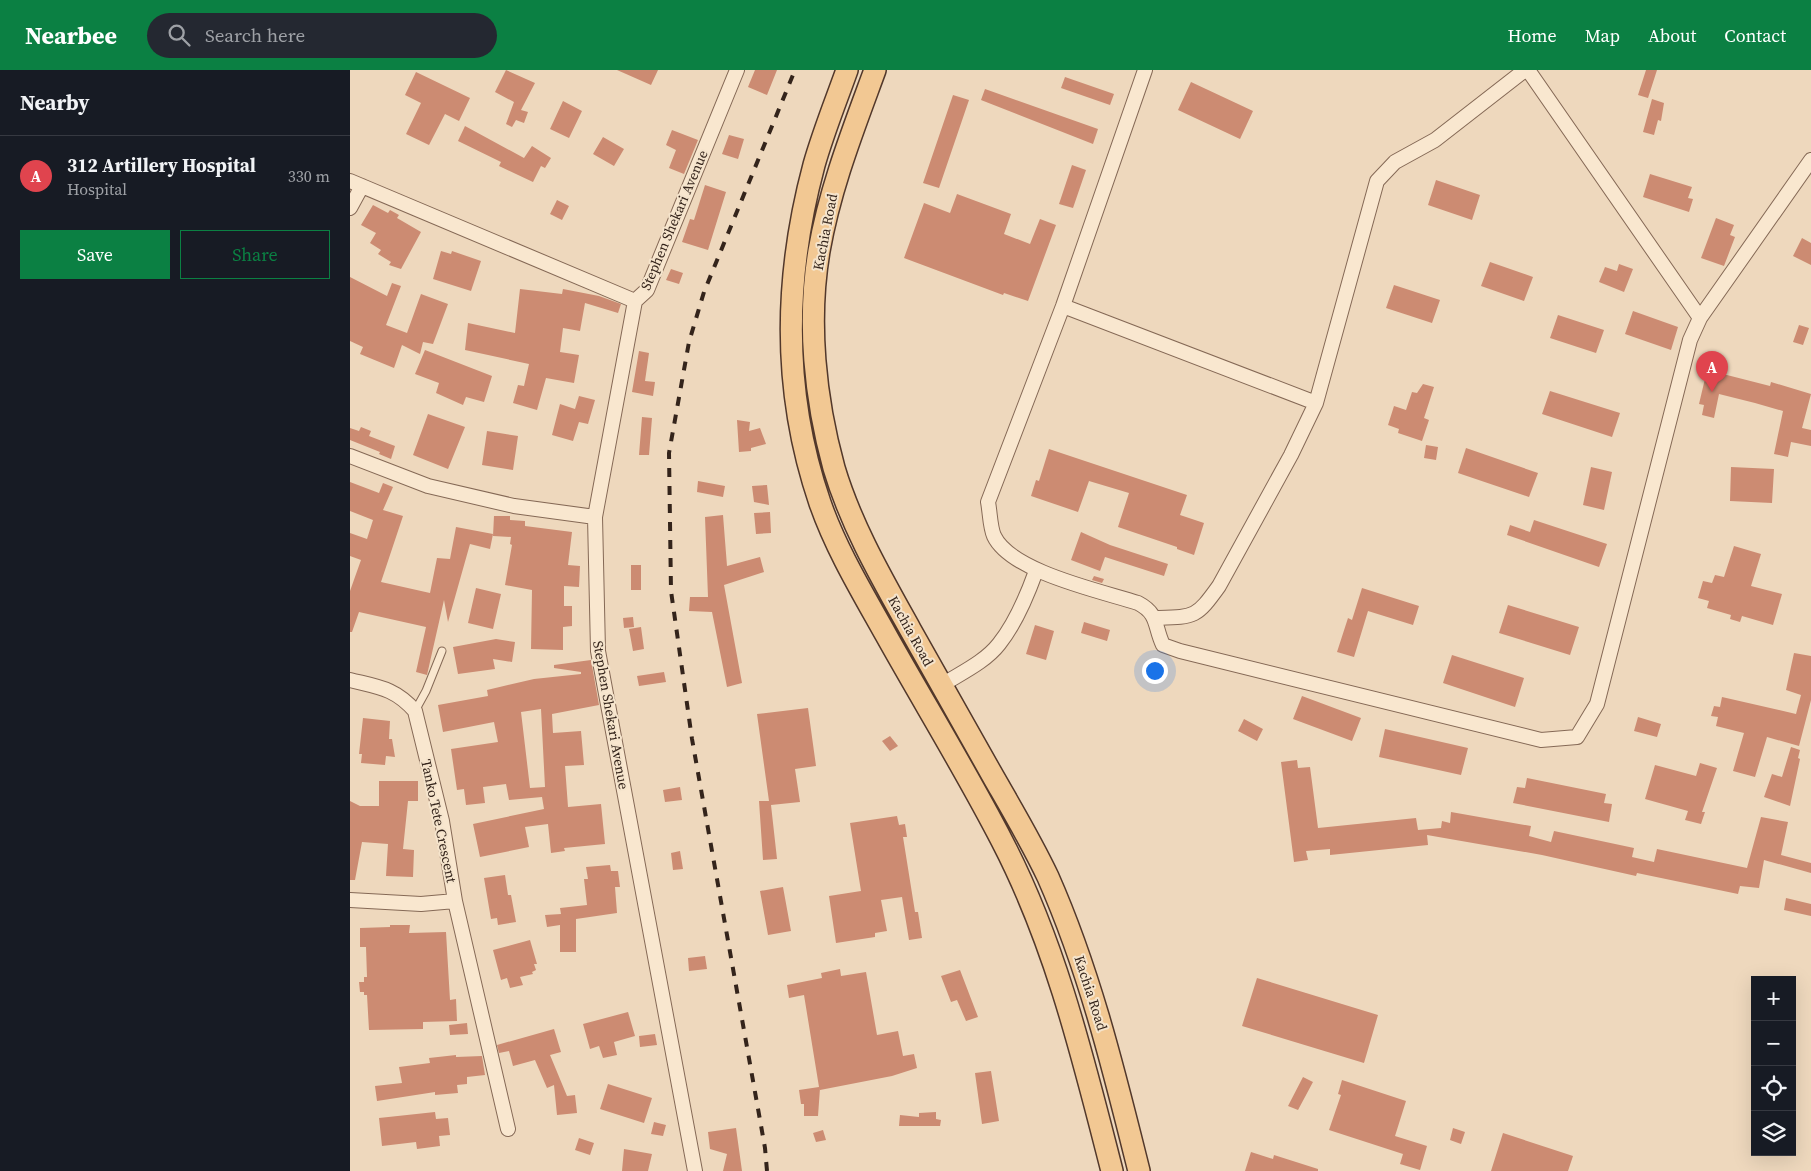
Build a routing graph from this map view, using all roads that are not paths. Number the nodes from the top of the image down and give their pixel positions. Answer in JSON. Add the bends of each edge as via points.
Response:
{"nodes":[{"id":1,"x":737,"y":70,"type":"edge"},
{"id":2,"x":847,"y":70,"type":"edge"},
{"id":3,"x":874,"y":70,"type":"edge"},
{"id":4,"x":1145,"y":70,"type":"edge"},
{"id":5,"x":1527,"y":70,"type":"edge"},
{"id":6,"x":1811,"y":160,"type":"edge"},
{"id":7,"x":356,"y":184,"type":"edge"},
{"id":8,"x":350,"y":208,"type":"edge"},
{"id":9,"x":635,"y":302,"type":"junction"},
{"id":10,"x":1063,"y":306,"type":"junction"},
{"id":11,"x":1700,"y":318,"type":"junction"},
{"id":12,"x":1316,"y":403,"type":"junction"},
{"id":13,"x":350,"y":456,"type":"edge"},
{"id":14,"x":595,"y":517,"type":"junction"},
{"id":15,"x":1036,"y":571,"type":"junction"},
{"id":16,"x":1155,"y":618,"type":"junction"},
{"id":17,"x":442,"y":651,"type":"dead end"},
{"id":18,"x":350,"y":680,"type":"edge"},
{"id":19,"x":942,"y":685,"type":"junction"},
{"id":20,"x":415,"y":711,"type":"junction"},
{"id":21,"x":350,"y":900,"type":"edge"},
{"id":22,"x":455,"y":901,"type":"junction"},
{"id":23,"x":508,"y":1129,"type":"dead end"},
{"id":24,"x":695,"y":1171,"type":"edge"},
{"id":25,"x":1112,"y":1171,"type":"edge"},
{"id":26,"x":1139,"y":1171,"type":"edge"}],
"edges":[{"from":1,"to":9,"type":"street","name":"Stephen Shekari Avenue","via":[[647,290]]},
{"from":2,"to":25,"type":"main road","name":"Kachia Road","via":[[814,163],[792,289],[790,340],[793,385],[810,472],[820,505],[859,588],[1002,840],[1042,926],[1077,1034]]},
{"from":3,"to":19,"type":"main road","name":"Kachia Road","via":[[838,173],[819,253],[814,344],[817,384],[835,470],[849,507],[883,581]]},
{"from":4,"to":10,"type":"street"},
{"from":5,"to":11,"type":"street"},
{"from":5,"to":12,"type":"street","via":[[1435,140],[1395,162],[1377,181]]},
{"from":6,"to":11,"type":"street"},
{"from":7,"to":8,"type":"street"},
{"from":7,"to":9,"type":"street"},
{"from":9,"to":14,"type":"street","name":"Stephen Shekari Avenue"},
{"from":10,"to":12,"type":"street"},
{"from":10,"to":15,"type":"street","via":[[988,502],[994,536],[1012,557]]},
{"from":11,"to":16,"type":"street","via":[[1690,340],[1598,704],[1577,737],[1541,740],[1180,651],[1163,645]]},
{"from":12,"to":16,"type":"street","via":[[1291,455],[1205,606],[1189,617]]},
{"from":13,"to":14,"type":"street","via":[[428,486],[514,506]]},
{"from":14,"to":24,"type":"street","name":"Stephen Shekari Avenue","via":[[598,652]]},
{"from":15,"to":16,"type":"street","via":[[1138,603],[1149,609]]},
{"from":15,"to":19,"type":"street","via":[[1023,606],[999,644]]},
{"from":17,"to":20,"type":"lane"},
{"from":18,"to":20,"type":"street","via":[[389,689]]},
{"from":19,"to":26,"type":"main road","name":"Kachia Road","via":[[1023,828],[1051,885],[1103,1027]]},
{"from":20,"to":22,"type":"street","name":"Tanko Tete Crescent","via":[[442,821]]},
{"from":21,"to":22,"type":"street","name":"Tanko Tete Crescent","via":[[421,904]]},
{"from":22,"to":23,"type":"street"}]}
